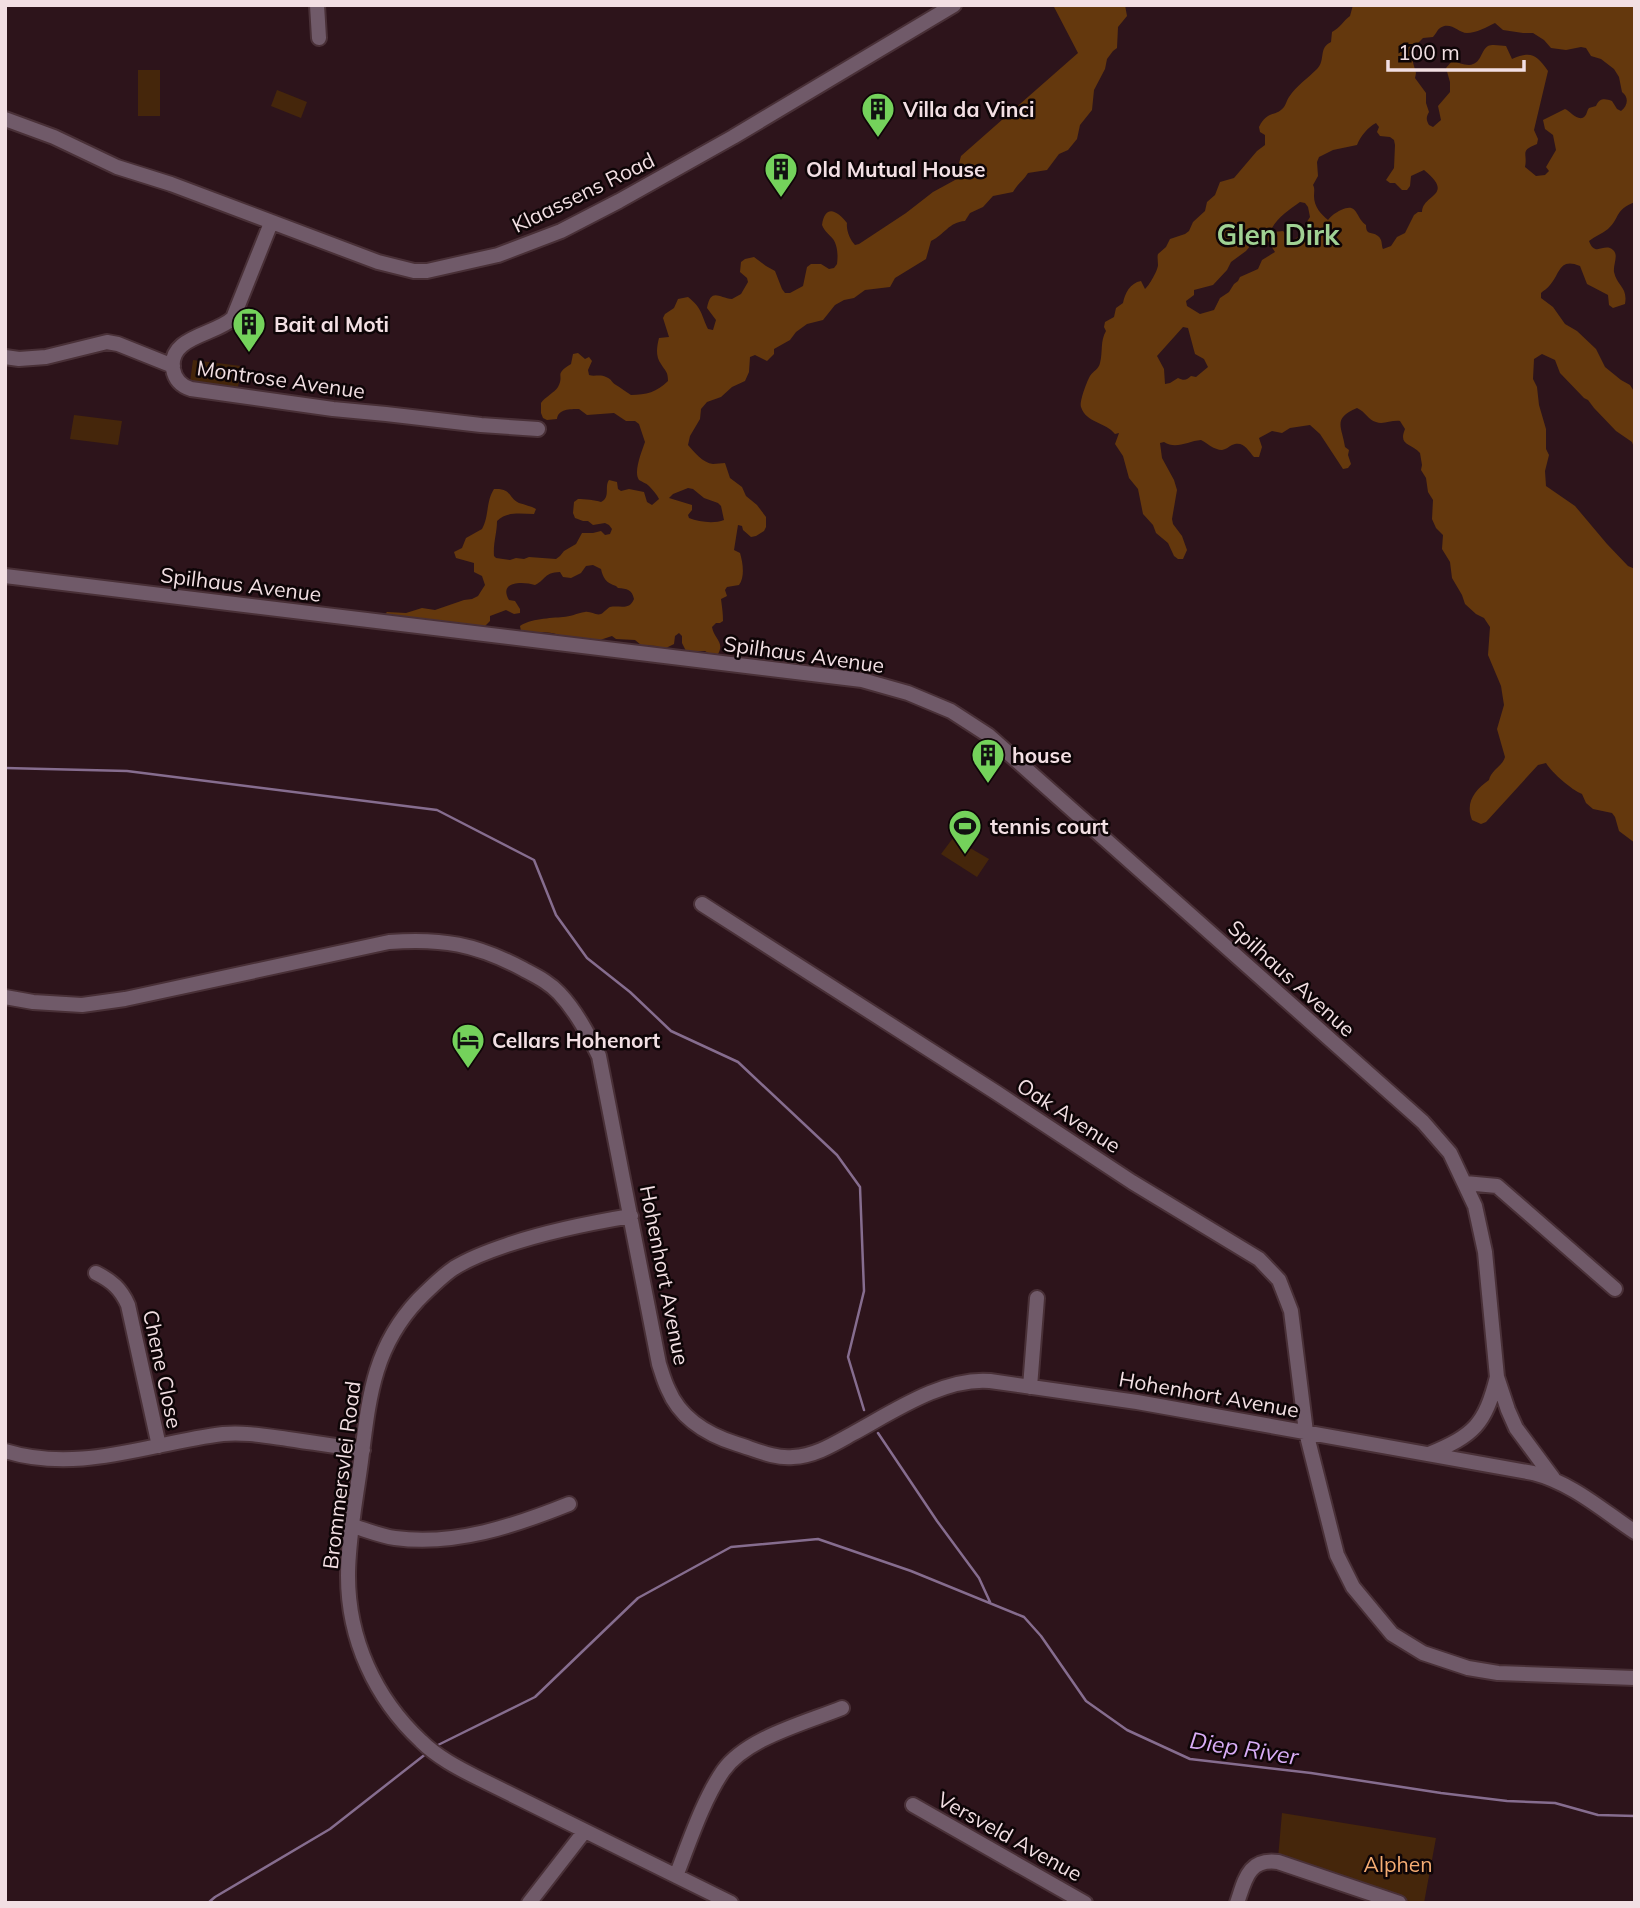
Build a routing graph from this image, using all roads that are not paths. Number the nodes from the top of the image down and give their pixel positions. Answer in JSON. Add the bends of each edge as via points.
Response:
{"nodes":[{"id":1,"x":317,"y":5,"type":"edge"},
{"id":2,"x":954,"y":5,"type":"edge"},
{"id":3,"x":319,"y":38,"type":"dead end"},
{"id":4,"x":5,"y":118,"type":"edge"},
{"id":5,"x":271,"y":223,"type":"junction"},
{"id":6,"x":5,"y":357,"type":"edge"},
{"id":7,"x":173,"y":366,"type":"junction"},
{"id":8,"x":538,"y":429,"type":"dead end"},
{"id":9,"x":5,"y":576,"type":"edge"},
{"id":10,"x":702,"y":904,"type":"dead end"},
{"id":11,"x":5,"y":997,"type":"edge"},
{"id":12,"x":1465,"y":1182,"type":"junction"},
{"id":13,"x":631,"y":1216,"type":"junction"},
{"id":14,"x":96,"y":1273,"type":"dead end"},
{"id":15,"x":1615,"y":1289,"type":"dead end"},
{"id":16,"x":1037,"y":1298,"type":"dead end"},
{"id":17,"x":1497,"y":1377,"type":"junction"},
{"id":18,"x":1030,"y":1387,"type":"junction"},
{"id":19,"x":1306,"y":1432,"type":"junction"},
{"id":20,"x":159,"y":1446,"type":"junction"},
{"id":21,"x":363,"y":1450,"type":"junction"},
{"id":22,"x":5,"y":1451,"type":"edge"},
{"id":23,"x":1428,"y":1454,"type":"junction"},
{"id":24,"x":1553,"y":1478,"type":"junction"},
{"id":25,"x":569,"y":1504,"type":"dead end"},
{"id":26,"x":353,"y":1525,"type":"junction"},
{"id":27,"x":1635,"y":1532,"type":"edge"},
{"id":28,"x":1635,"y":1678,"type":"edge"},
{"id":29,"x":842,"y":1708,"type":"dead end"},
{"id":30,"x":913,"y":1805,"type":"dead end"},
{"id":31,"x":584,"y":1832,"type":"junction"},
{"id":32,"x":676,"y":1876,"type":"junction"},
{"id":33,"x":529,"y":1903,"type":"edge"},
{"id":34,"x":731,"y":1903,"type":"edge"},
{"id":35,"x":1085,"y":1903,"type":"edge"},
{"id":36,"x":1237,"y":1903,"type":"edge"},
{"id":37,"x":1399,"y":1903,"type":"edge"}],
"edges":[{"from":1,"to":3,"type":"street"},
{"from":2,"to":5,"type":"street","name":"Klaassens Road","via":[[619,201],[498,255],[445,269],[414,271]]},
{"from":4,"to":5,"type":"street","name":"Klaassens Road","via":[[117,167]]},
{"from":5,"to":7,"type":"street","name":"Montrose Avenue","via":[[236,313],[224,325],[183,345]]},
{"from":6,"to":7,"type":"street","via":[[46,357],[107,342]]},
{"from":7,"to":8,"type":"street","name":"Montrose Avenue","via":[[177,380],[191,389],[333,409]]},
{"from":9,"to":12,"type":"street","name":"Spilhaus Avenue","via":[[862,680],[908,693],[988,735],[1423,1122],[1450,1153]]},
{"from":10,"to":19,"type":"street","name":"Oak Avenue","via":[[1259,1259],[1279,1280],[1290,1311]]},
{"from":11,"to":13,"type":"street","name":"Hohenhort Avenue","via":[[82,1006],[389,942],[448,942],[478,949],[548,983],[585,1028],[603,1071]]},
{"from":12,"to":15,"type":"street","via":[[1497,1186]]},
{"from":12,"to":17,"type":"street","name":"Spilhaus Avenue","via":[[1485,1252]]},
{"from":13,"to":18,"type":"street","name":"Hohenhort Avenue","via":[[668,1391],[697,1425],[723,1440],[792,1458],[831,1446],[946,1387],[980,1381]]},
{"from":13,"to":21,"type":"street","name":"Brommersvlei Road","via":[[523,1239],[454,1268],[403,1317],[388,1343],[376,1368]]},
{"from":14,"to":20,"type":"street","name":"Chene Close","via":[[122,1291],[128,1304]]},
{"from":16,"to":18,"type":"street"},
{"from":17,"to":23,"type":"street","name":"Spilhaus Avenue","via":[[1480,1423]]},
{"from":17,"to":24,"type":"street","name":"Spilhaus Avenue","via":[[1517,1428]]},
{"from":18,"to":19,"type":"street","name":"Hohenhort Avenue"},
{"from":19,"to":23,"type":"street","name":"Hohenhort Avenue"},
{"from":19,"to":28,"type":"street","name":"Oak Avenue","via":[[1337,1555],[1353,1587],[1392,1634],[1423,1653],[1468,1668]]},
{"from":20,"to":21,"type":"street","via":[[250,1434]]},
{"from":20,"to":22,"type":"street","via":[[92,1459],[54,1460]]},
{"from":21,"to":26,"type":"street","name":"Brommersvlei Road"},
{"from":23,"to":24,"type":"street","name":"Hohenhort Avenue"},
{"from":24,"to":27,"type":"street"},
{"from":25,"to":26,"type":"street","via":[[528,1521],[433,1540],[393,1538]]},
{"from":26,"to":31,"type":"street","name":"Brommersvlei Road","via":[[348,1577],[356,1639],[373,1680],[394,1712],[421,1741],[456,1767]]},
{"from":29,"to":32,"type":"street","via":[[767,1738],[723,1770]]},
{"from":30,"to":35,"type":"street","name":"Versveld Avenue"},
{"from":31,"to":32,"type":"street","name":"Brommersvlei Road"},
{"from":31,"to":33,"type":"street"},
{"from":32,"to":34,"type":"street","name":"Brommersvlei Road"},
{"from":36,"to":37,"type":"street","via":[[1248,1873],[1268,1861]]}]}
